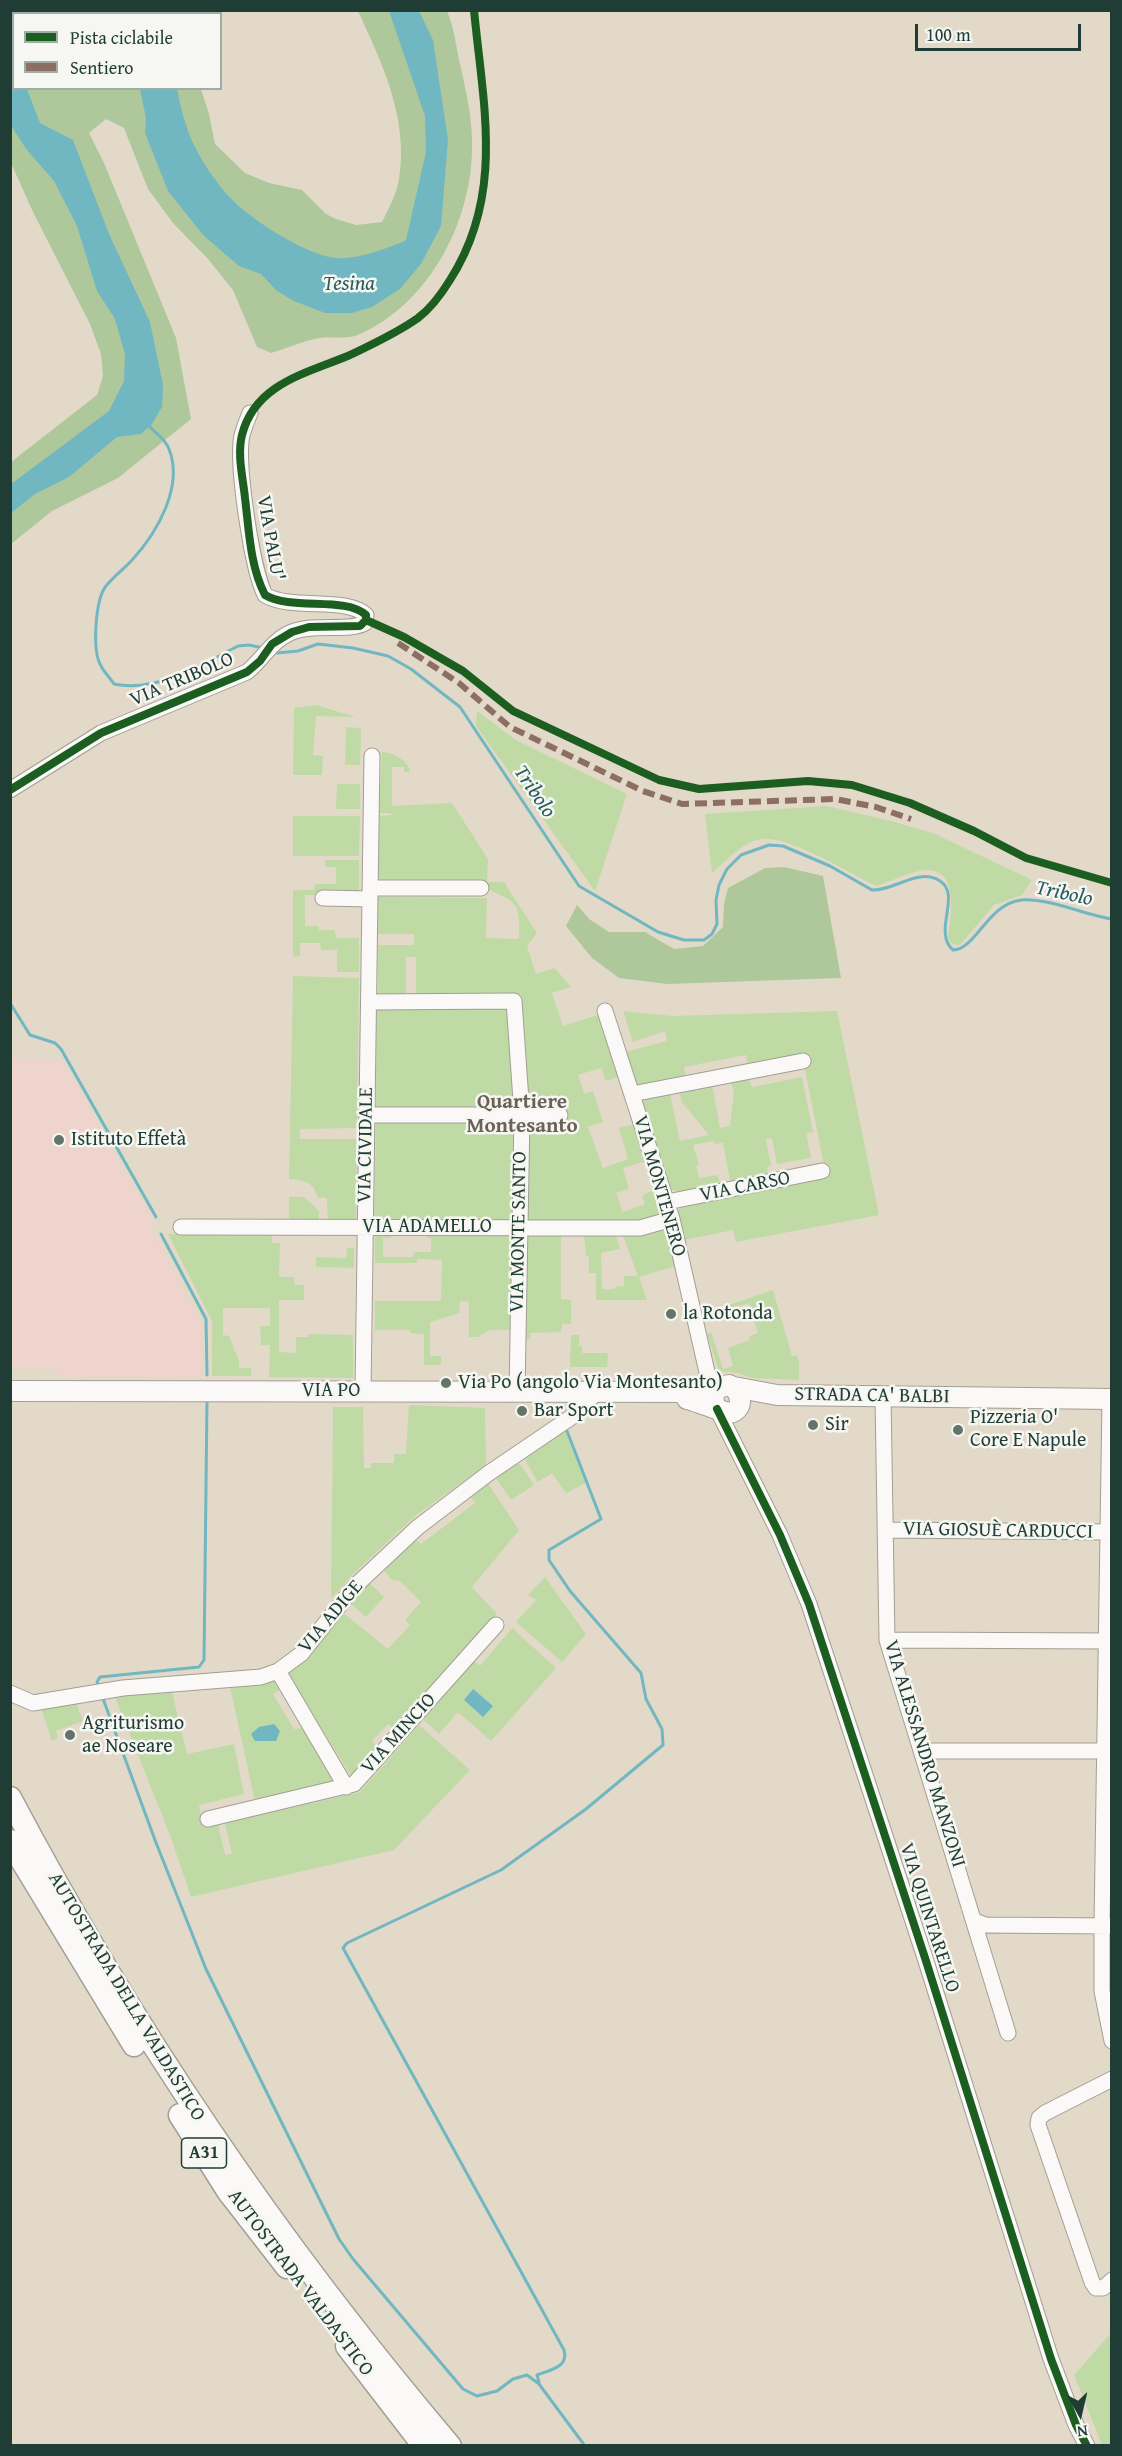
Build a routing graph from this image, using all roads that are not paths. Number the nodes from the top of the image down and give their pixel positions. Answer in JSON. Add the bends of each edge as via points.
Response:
{"nodes":[{"id":1,"x":250,"y":413,"type":"dead end"},
{"id":2,"x":366,"y":620,"type":"joint"},
{"id":3,"x":372,"y":756,"type":"dead end"},
{"id":4,"x":10,"y":790,"type":"edge"},
{"id":5,"x":482,"y":888,"type":"dead end"},
{"id":6,"x":370,"y":893,"type":"junction"},
{"id":7,"x":323,"y":898,"type":"dead end"},
{"id":8,"x":369,"y":1002,"type":"junction"},
{"id":9,"x":605,"y":1011,"type":"dead end"},
{"id":10,"x":803,"y":1061,"type":"dead end"},
{"id":11,"x":632,"y":1094,"type":"junction"},
{"id":12,"x":367,"y":1115,"type":"junction"},
{"id":13,"x":522,"y":1115,"type":"junction"},
{"id":14,"x":560,"y":1115,"type":"dead end"},
{"id":15,"x":822,"y":1171,"type":"dead end"},
{"id":16,"x":667,"y":1202,"type":"junction"},
{"id":17,"x":672,"y":1218,"type":"junction"},
{"id":18,"x":181,"y":1227,"type":"dead end"},
{"id":19,"x":365,"y":1227,"type":"junction"},
{"id":20,"x":519,"y":1227,"type":"junction"},
{"id":21,"x":10,"y":1391,"type":"edge"},
{"id":22,"x":363,"y":1391,"type":"junction"},
{"id":23,"x":517,"y":1392,"type":"junction"},
{"id":24,"x":596,"y":1393,"type":"junction"},
{"id":25,"x":883,"y":1396,"type":"junction"},
{"id":26,"x":725,"y":1398,"type":"junction"},
{"id":27,"x":1111,"y":1399,"type":"edge"},
{"id":28,"x":885,"y":1530,"type":"junction"},
{"id":29,"x":1109,"y":1532,"type":"edge"},
{"id":30,"x":496,"y":1625,"type":"dead end"},
{"id":31,"x":887,"y":1640,"type":"junction"},
{"id":32,"x":1108,"y":1641,"type":"edge"},
{"id":33,"x":278,"y":1671,"type":"junction"},
{"id":34,"x":10,"y":1694,"type":"edge"},
{"id":35,"x":921,"y":1750,"type":"junction"},
{"id":36,"x":1108,"y":1751,"type":"edge"},
{"id":37,"x":345,"y":1786,"type":"junction"},
{"id":38,"x":10,"y":1798,"type":"edge"},
{"id":39,"x":1108,"y":1810,"type":"edge"},
{"id":40,"x":208,"y":1819,"type":"dead end"},
{"id":41,"x":10,"y":1841,"type":"edge"},
{"id":42,"x":975,"y":1921,"type":"junction"},
{"id":43,"x":1107,"y":1926,"type":"edge"},
{"id":44,"x":1008,"y":2033,"type":"dead end"},
{"id":45,"x":1112,"y":2041,"type":"edge"},
{"id":46,"x":1112,"y":2079,"type":"edge"},
{"id":47,"x":1112,"y":2280,"type":"edge"},
{"id":48,"x":424,"y":2445,"type":"edge"},
{"id":49,"x":450,"y":2445,"type":"edge"},
{"id":50,"x":1087,"y":2445,"type":"edge"}],
"edges":[{"from":1,"to":2,"type":"street","name":"VIA PALU'","via":[[242,436],[242,469],[255,571],[265,596],[281,602],[353,609],[363,612]]},
{"from":2,"to":4,"type":"street","name":"VIA TRIBOLO","via":[[360,626],[309,627],[292,632],[272,644],[247,672],[100,733]]},
{"from":3,"to":6,"type":"street","name":"VIA CIVIDALE"},
{"from":5,"to":6,"type":"street"},
{"from":6,"to":7,"type":"street"},
{"from":6,"to":8,"type":"street","name":"VIA CIVIDALE"},
{"from":8,"to":12,"type":"street","name":"VIA CIVIDALE"},
{"from":8,"to":13,"type":"street","name":"VIA MONTE SANTO","via":[[514,1001]]},
{"from":9,"to":11,"type":"street","name":"VIA MONTENERO"},
{"from":10,"to":11,"type":"street"},
{"from":11,"to":16,"type":"street","name":"VIA MONTENERO"},
{"from":12,"to":13,"type":"street"},
{"from":12,"to":19,"type":"street","name":"VIA CIVIDALE"},
{"from":13,"to":14,"type":"street"},
{"from":13,"to":20,"type":"street","name":"VIA MONTE SANTO"},
{"from":15,"to":16,"type":"street","name":"VIA CARSO"},
{"from":16,"to":17,"type":"street","name":"VIA MONTENERO"},
{"from":17,"to":20,"type":"street","name":"VIA ADAMELLO","via":[[640,1228]]},
{"from":17,"to":26,"type":"street","name":"VIA MONTENERO","via":[[705,1364],[718,1379]]},
{"from":18,"to":19,"type":"street","name":"VIA ADAMELLO"},
{"from":19,"to":20,"type":"street","name":"VIA ADAMELLO"},
{"from":19,"to":22,"type":"street","name":"VIA CIVIDALE"},
{"from":20,"to":23,"type":"street","name":"VIA MONTE SANTO"},
{"from":21,"to":22,"type":"main road","name":"VIA PO"},
{"from":22,"to":23,"type":"main road","name":"VIA PO"},
{"from":23,"to":24,"type":"main road","name":"VIA PO"},
{"from":24,"to":26,"type":"main road","name":"VIA PO"},
{"from":24,"to":33,"type":"street","name":"VIA ADIGE","via":[[573,1416],[418,1527],[354,1587],[301,1654]]},
{"from":25,"to":26,"type":"main road","name":"STRADA CA' BALBI"},
{"from":25,"to":27,"type":"main road","name":"STRADA CA' BALBI"},
{"from":25,"to":28,"type":"street","name":"VIA ALESSANDRO MANZONI"},
{"from":26,"to":50,"type":"street","name":"VIA QUINTARELLO","via":[[734,1444],[780,1535],[809,1604],[1051,2358]]},
{"from":27,"to":29,"type":"street"},
{"from":28,"to":29,"type":"street","name":"VIA GIOSUÈ CARDUCCI"},
{"from":28,"to":31,"type":"street","name":"VIA ALESSANDRO MANZONI"},
{"from":29,"to":32,"type":"street"},
{"from":30,"to":37,"type":"street","name":"VIA MINCIO","via":[[354,1784]]},
{"from":31,"to":32,"type":"street"},
{"from":31,"to":35,"type":"street","name":"VIA ALESSANDRO MANZONI"},
{"from":32,"to":36,"type":"street"},
{"from":33,"to":34,"type":"street","name":"VIA ADIGE","via":[[261,1677],[100,1691],[33,1703]]},
{"from":33,"to":37,"type":"street"},
{"from":35,"to":36,"type":"street"},
{"from":35,"to":42,"type":"street","name":"VIA ALESSANDRO MANZONI"},
{"from":36,"to":39,"type":"street"},
{"from":37,"to":40,"type":"street","name":"VIA MINCIO"},
{"from":38,"to":49,"type":"highway","name":"AUTOSTRADA DELLA VALDASTICO","number":"A31","via":[[111,1979],[209,2132],[320,2285]]},
{"from":39,"to":43,"type":"street"},
{"from":41,"to":48,"type":"highway","name":"AUTOSTRADA VALDASTICO","number":"A31","via":[[107,2003],[228,2191]]},
{"from":42,"to":43,"type":"street","via":[[985,1925]]},
{"from":42,"to":44,"type":"street","name":"VIA ALESSANDRO MANZONI"},
{"from":43,"to":45,"type":"street","via":[[1102,1991]]},
{"from":46,"to":47,"type":"street","via":[[1045,2113],[1038,2125],[1092,2282],[1096,2288],[1103,2288]]}]}
